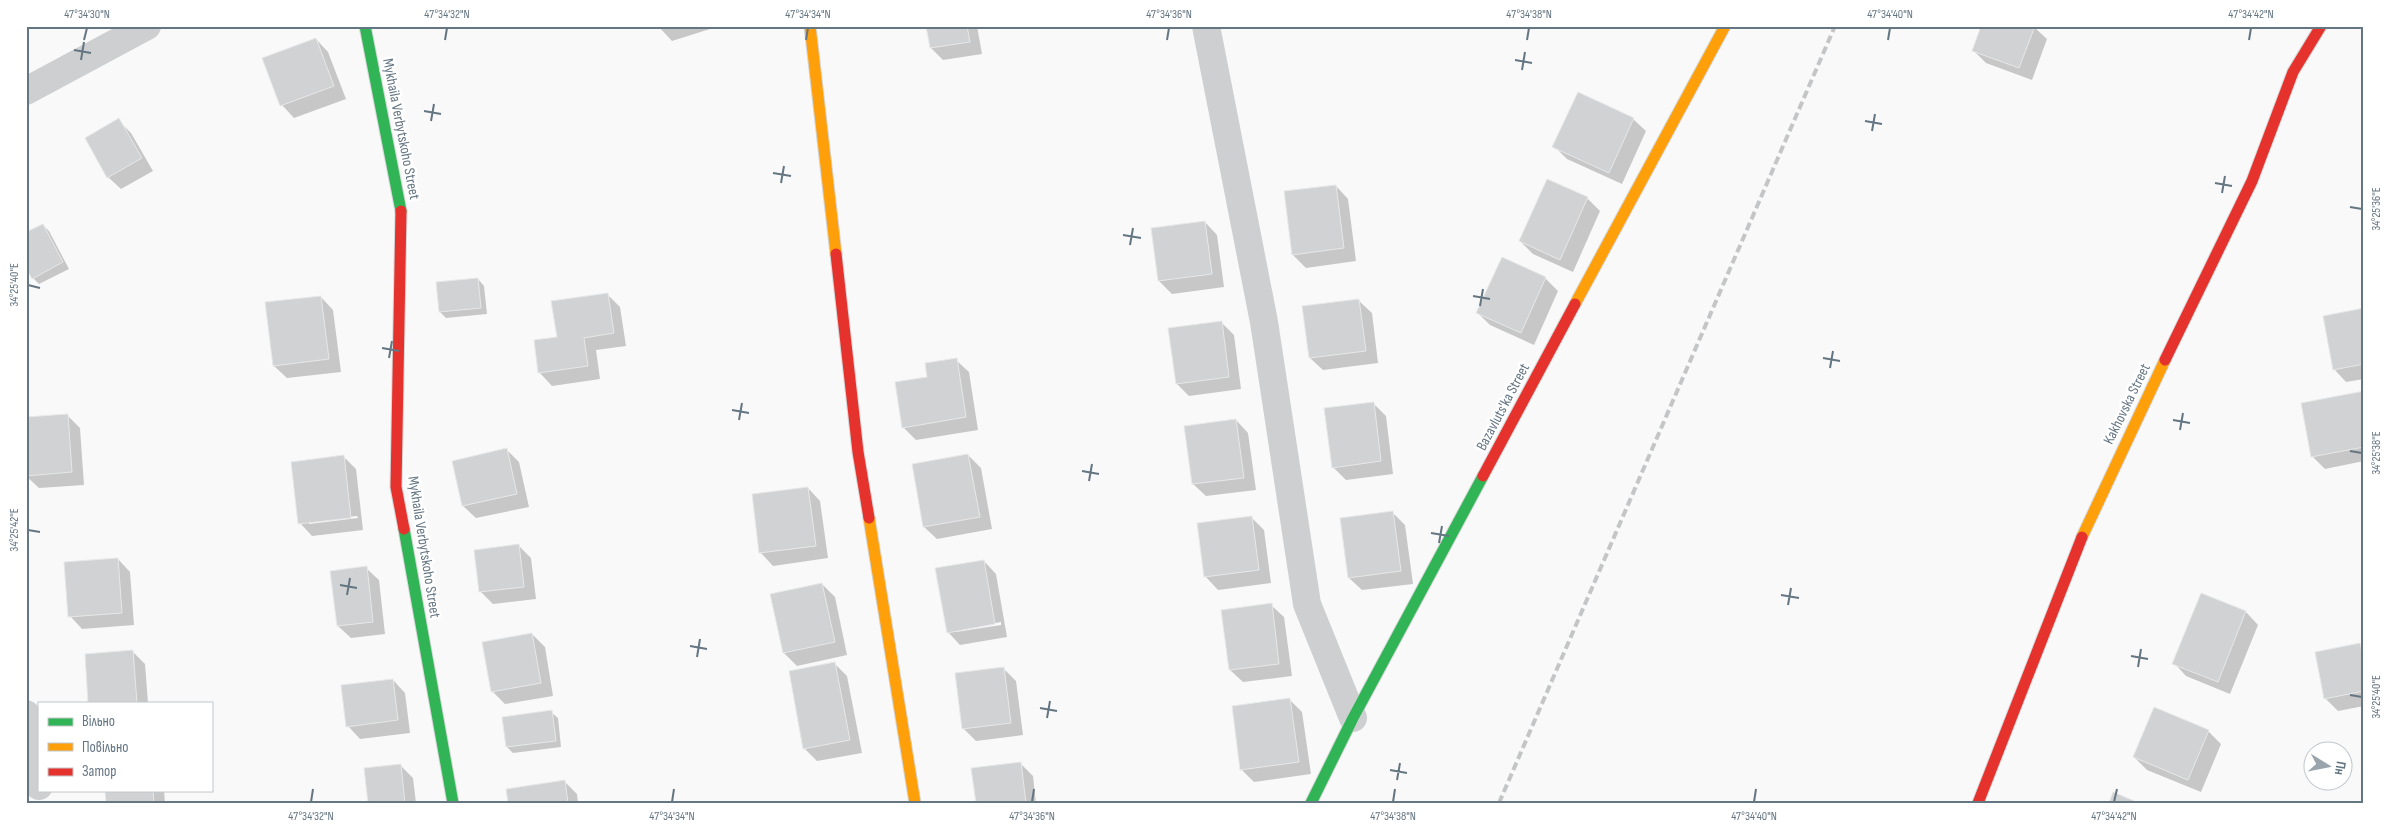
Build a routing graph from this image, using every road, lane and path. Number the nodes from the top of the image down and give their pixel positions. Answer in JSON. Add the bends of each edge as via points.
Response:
{"nodes":[{"id":1,"x":146,"y":26,"type":"edge"},
{"id":2,"x":365,"y":26,"type":"edge"},
{"id":3,"x":810,"y":26,"type":"edge"},
{"id":4,"x":1206,"y":26,"type":"edge"},
{"id":5,"x":1725,"y":26,"type":"edge"},
{"id":6,"x":2321,"y":26,"type":"edge"},
{"id":7,"x":26,"y":91,"type":"edge"},
{"id":8,"x":26,"y":714,"type":"edge"},
{"id":9,"x":1353,"y":718,"type":"junction"},
{"id":10,"x":38,"y":780,"type":"edge"},
{"id":11,"x":453,"y":803,"type":"edge"},
{"id":12,"x":915,"y":803,"type":"edge"},
{"id":13,"x":1311,"y":803,"type":"edge"},
{"id":14,"x":1978,"y":803,"type":"edge"}],
"edges":[{"from":1,"to":7,"type":"street"},
{"from":2,"to":11,"type":"street","name":"Mykhaila Verbytskoho Street","via":[[401,205],[396,487]]},
{"from":3,"to":12,"type":"street","via":[[858,452]]},
{"from":4,"to":9,"type":"street","via":[[1264,322],[1307,604]]},
{"from":5,"to":9,"type":"street","name":"Bazavluts'ka Street"},
{"from":6,"to":14,"type":"street","name":"Kakhovska Street","via":[[2294,72],[2252,180],[2091,514]]},
{"from":8,"to":10,"type":"street"},
{"from":9,"to":13,"type":"street","name":"Bazavluts'ka Street"}]}
